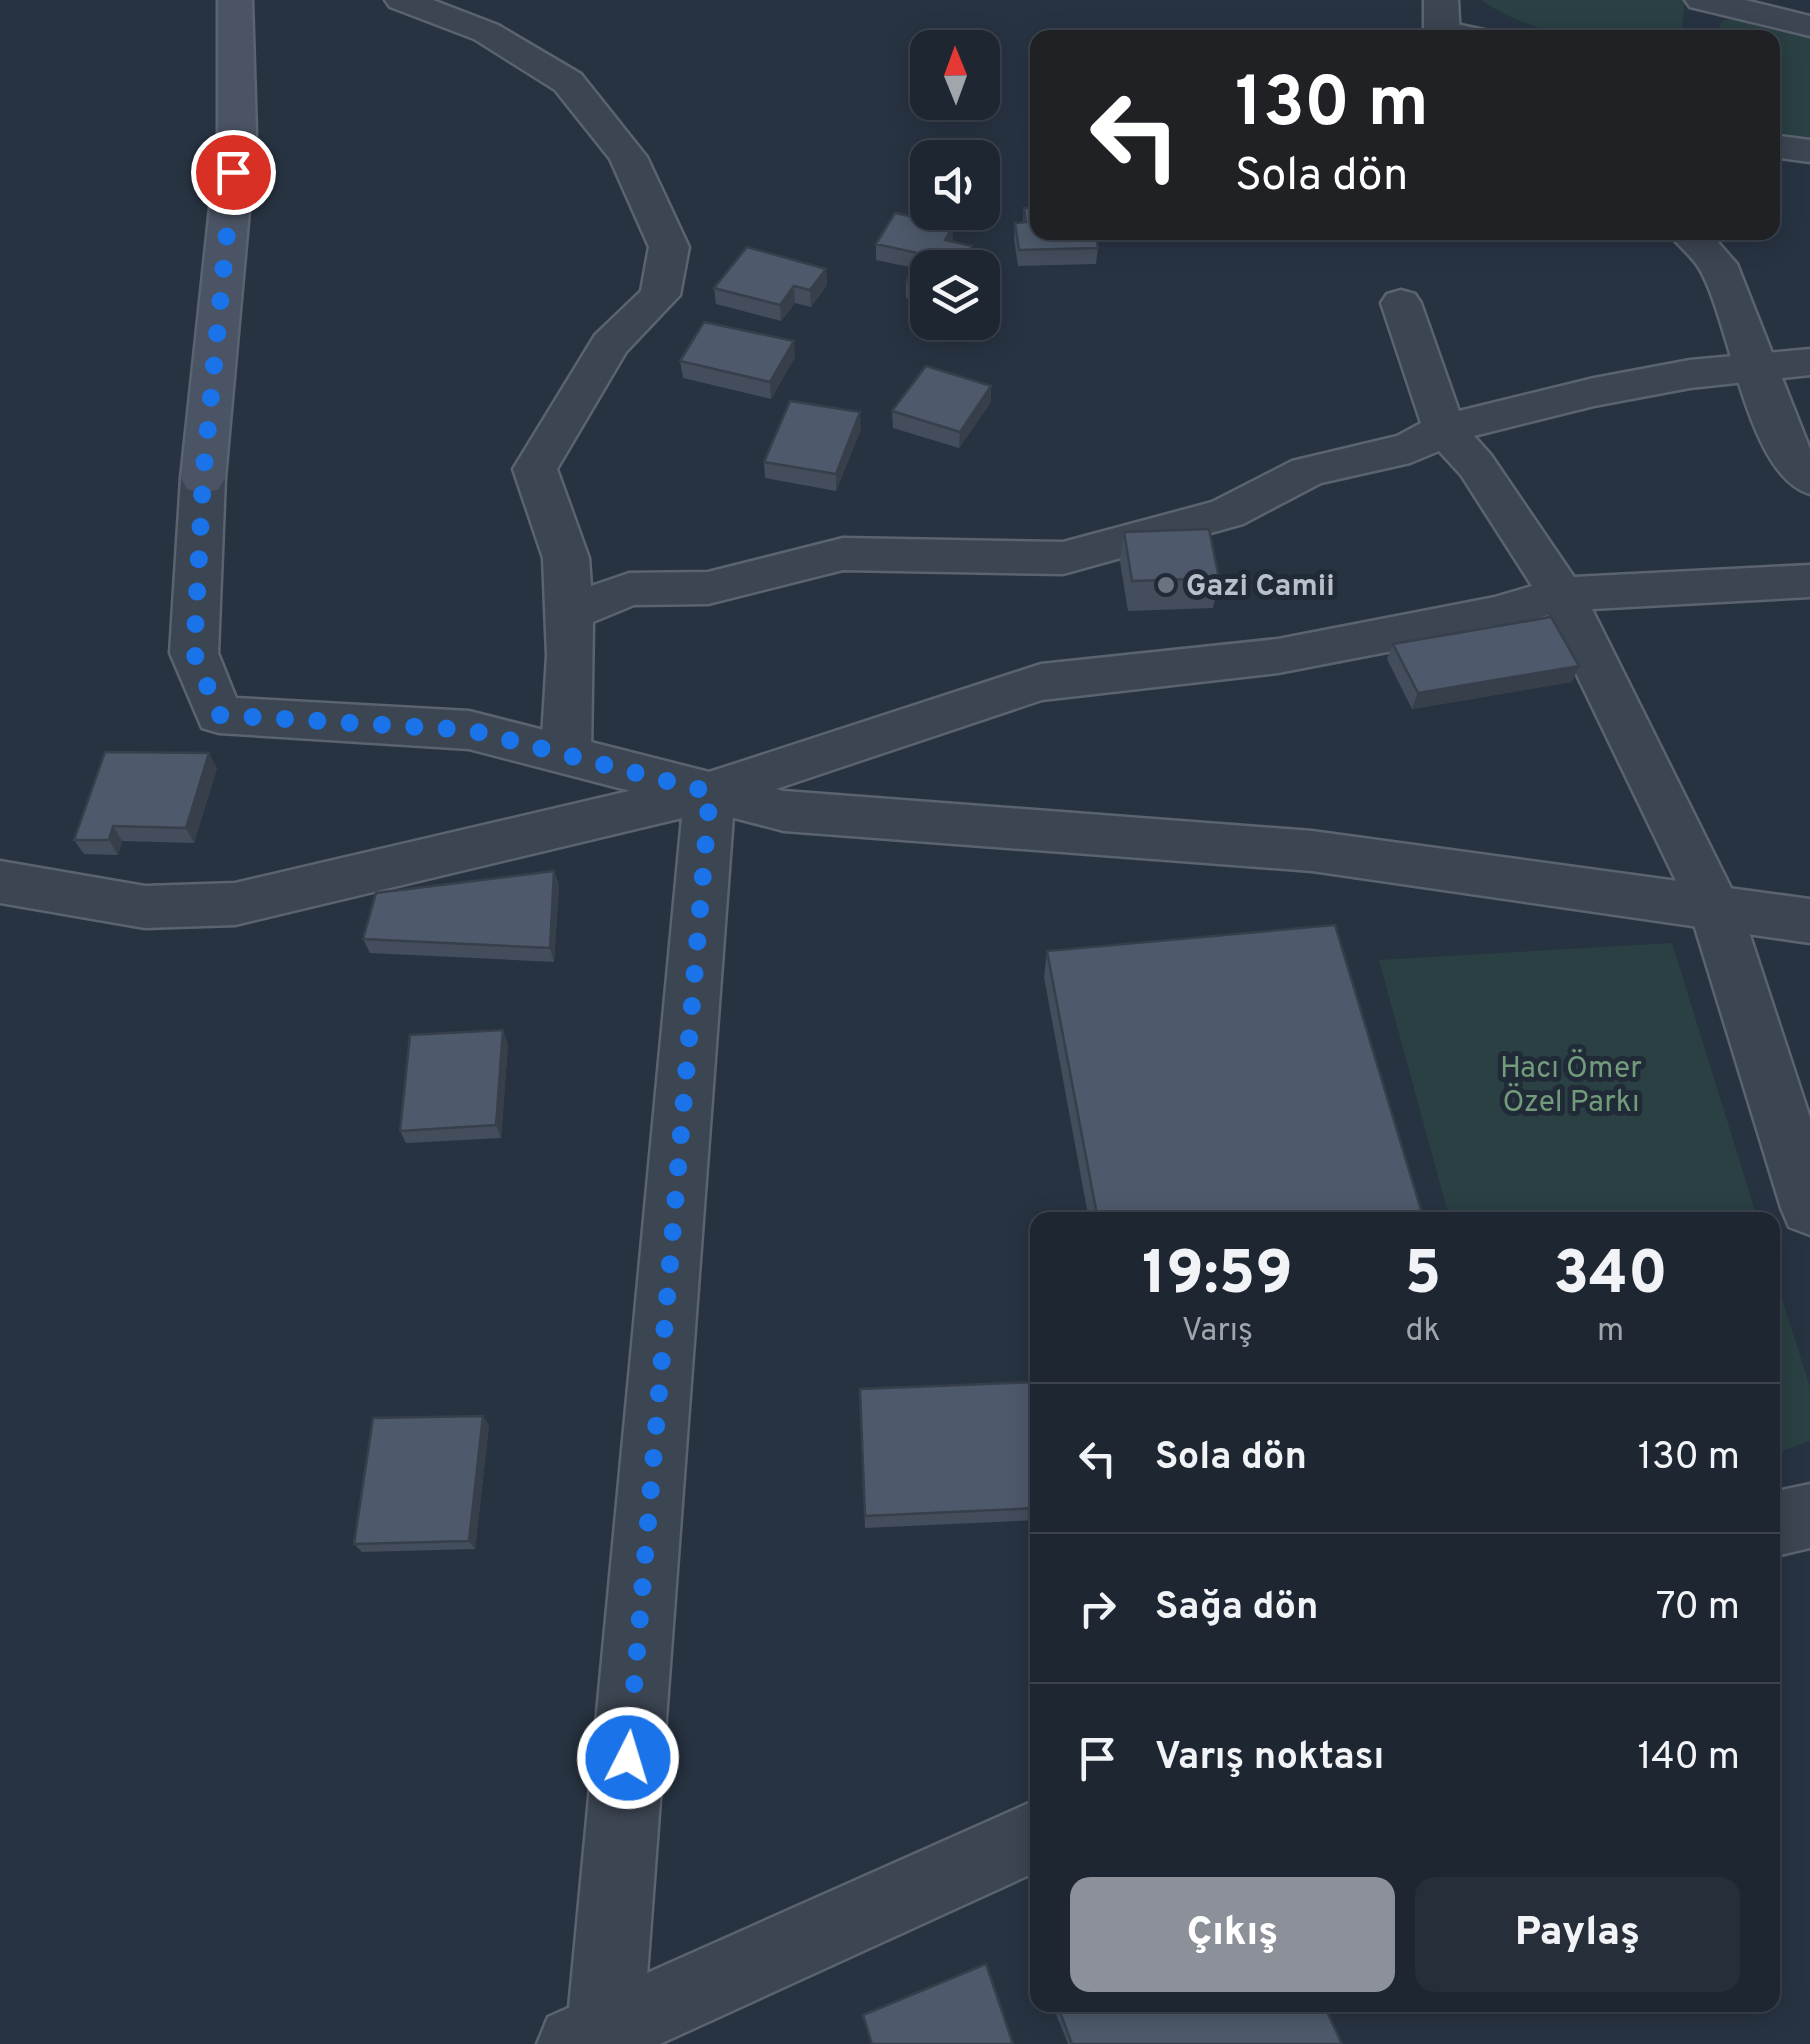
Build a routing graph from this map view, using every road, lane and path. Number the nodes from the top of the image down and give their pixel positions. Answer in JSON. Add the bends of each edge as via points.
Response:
{"nodes":[{"id":1,"x":235,"y":0,"type":"edge"},
{"id":2,"x":402,"y":0,"type":"edge"},
{"id":3,"x":1705,"y":1,"type":"edge"},
{"id":4,"x":1810,"y":26,"type":"edge"},
{"id":5,"x":1698,"y":30,"type":"edge"},
{"id":6,"x":1695,"y":240,"type":"edge"},
{"id":7,"x":1401,"y":303,"type":"dead end"},
{"id":8,"x":1810,"y":362,"type":"edge"},
{"id":9,"x":1756,"y":367,"type":"junction"},
{"id":10,"x":1444,"y":429,"type":"junction"},
{"id":11,"x":203,"y":478,"type":"joint"},
{"id":12,"x":1810,"y":479,"type":"edge"},
{"id":13,"x":1810,"y":581,"type":"edge"},
{"id":14,"x":1561,"y":594,"type":"junction"},
{"id":15,"x":569,"y":613,"type":"junction"},
{"id":16,"x":566,"y":754,"type":"junction"},
{"id":17,"x":710,"y":792,"type":"junction"},
{"id":18,"x":0,"y":882,"type":"edge"},
{"id":19,"x":1715,"y":908,"type":"junction"},
{"id":20,"x":1810,"y":921,"type":"edge"},
{"id":21,"x":1810,"y":1208,"type":"edge"},
{"id":22,"x":1810,"y":1516,"type":"edge"},
{"id":23,"x":1780,"y":1523,"type":"edge"},
{"id":24,"x":1030,"y":1838,"type":"edge"},
{"id":25,"x":596,"y":2039,"type":"edge"}],
"edges":[{"from":1,"to":11,"type":"main road","via":[[237,133]]},
{"from":2,"to":15,"type":"street","via":[[486,32],[568,82],[628,157],[670,247],[660,295],[610,344],[535,470],[566,558]]},
{"from":3,"to":4,"type":"street"},
{"from":3,"to":5,"type":"street"},
{"from":6,"to":9,"type":"street","via":[[1718,264]]},
{"from":7,"to":10,"type":"street"},
{"from":8,"to":9,"type":"street"},
{"from":9,"to":10,"type":"street","via":[[1594,392]]},
{"from":9,"to":12,"type":"street","via":[[1787,450]]},
{"from":10,"to":14,"type":"street","via":[[1476,465]]},
{"from":10,"to":15,"type":"street","via":[[1410,448],[1308,472],[1227,513],[1062,558],[844,554],[708,588],[629,590]]},
{"from":11,"to":16,"type":"street","via":[[194,653],[219,715],[470,730]]},
{"from":13,"to":14,"type":"street"},
{"from":14,"to":17,"type":"street","via":[[1496,614],[1278,656],[1041,682]]},
{"from":14,"to":19,"type":"street"},
{"from":15,"to":16,"type":"street"},
{"from":16,"to":17,"type":"street"},
{"from":17,"to":18,"type":"street","via":[[235,904],[146,907]]},
{"from":17,"to":19,"type":"street","via":[[784,811],[1312,851]]},
{"from":17,"to":25,"type":"street"},
{"from":19,"to":20,"type":"street"},
{"from":19,"to":21,"type":"street"},
{"from":22,"to":23,"type":"street"},
{"from":24,"to":25,"type":"street"}]}
